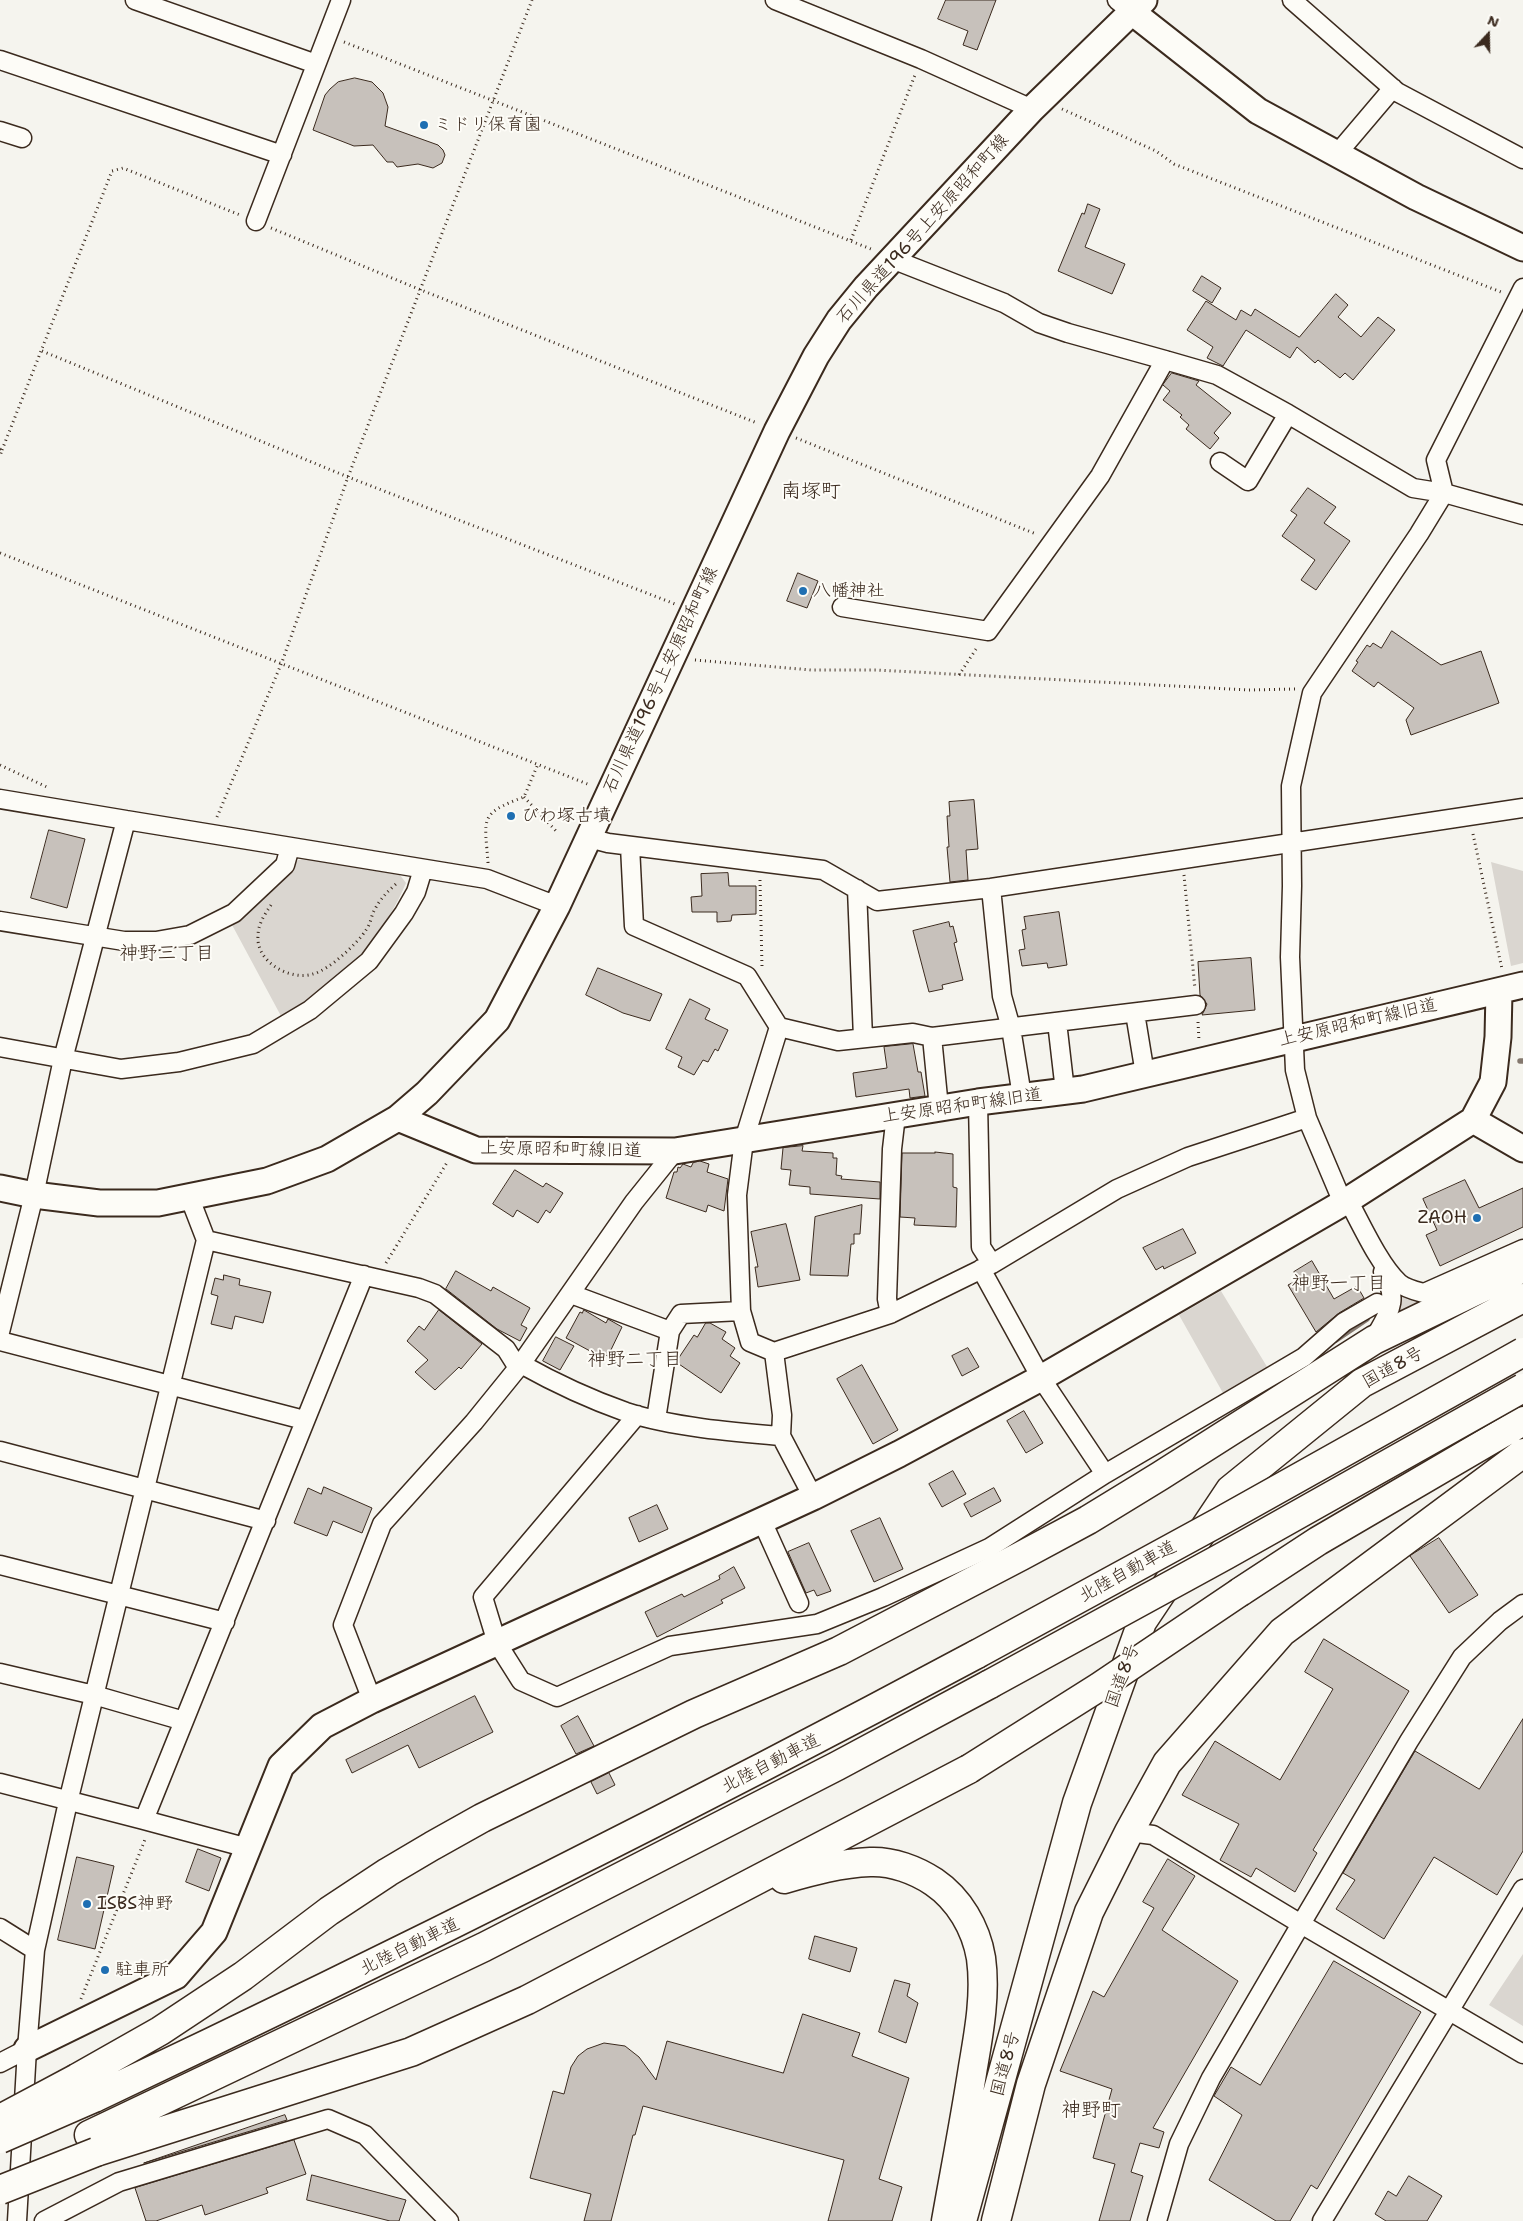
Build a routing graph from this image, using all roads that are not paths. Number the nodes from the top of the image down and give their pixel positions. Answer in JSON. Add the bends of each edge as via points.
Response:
{"nodes":[{"id":1,"x":135,"y":0,"type":"edge"},
{"id":2,"x":341,"y":0,"type":"edge"},
{"id":3,"x":775,"y":0,"type":"edge"},
{"id":4,"x":1292,"y":0,"type":"edge"},
{"id":5,"x":1131,"y":4,"type":"edge"},
{"id":6,"x":0,"y":60,"type":"edge"},
{"id":7,"x":316,"y":64,"type":"junction"},
{"id":8,"x":1393,"y":88,"type":"junction"},
{"id":9,"x":1036,"y":104,"type":"junction"},
{"id":10,"x":0,"y":131,"type":"edge"},
{"id":11,"x":22,"y":138,"type":"dead end"},
{"id":12,"x":1337,"y":154,"type":"junction"},
{"id":13,"x":282,"y":155,"type":"junction"},
{"id":14,"x":1523,"y":160,"type":"edge"},
{"id":15,"x":256,"y":221,"type":"road end"},
{"id":16,"x":1523,"y":248,"type":"edge"},
{"id":17,"x":892,"y":259,"type":"junction"},
{"id":18,"x":1520,"y":293,"type":"edge"},
{"id":19,"x":1165,"y":360,"type":"junction"},
{"id":20,"x":1288,"y":414,"type":"junction"},
{"id":21,"x":1220,"y":462,"type":"dead end"},
{"id":22,"x":1444,"y":493,"type":"junction"},
{"id":23,"x":1523,"y":515,"type":"edge"},
{"id":24,"x":842,"y":607,"type":"dead end"},
{"id":25,"x":0,"y":800,"type":"edge"},
{"id":26,"x":1523,"y":808,"type":"edge"},
{"id":27,"x":126,"y":820,"type":"junction"},
{"id":28,"x":589,"y":838,"type":"junction"},
{"id":29,"x":1290,"y":844,"type":"junction"},
{"id":30,"x":630,"y":846,"type":"junction"},
{"id":31,"x":290,"y":847,"type":"junction"},
{"id":32,"x":423,"y":869,"type":"junction"},
{"id":33,"x":991,"y":888,"type":"junction"},
{"id":34,"x":856,"y":889,"type":"junction"},
{"id":35,"x":557,"y":906,"type":"junction"},
{"id":36,"x":0,"y":921,"type":"edge"},
{"id":37,"x":96,"y":938,"type":"junction"},
{"id":38,"x":1509,"y":988,"type":"edge"},
{"id":39,"x":1196,"y":1006,"type":"road end"},
{"id":40,"x":1135,"y":1013,"type":"junction"},
{"id":41,"x":1057,"y":1022,"type":"junction"},
{"id":42,"x":779,"y":1027,"type":"junction"},
{"id":43,"x":1011,"y":1028,"type":"junction"},
{"id":44,"x":932,"y":1037,"type":"junction"},
{"id":45,"x":863,"y":1038,"type":"junction"},
{"id":46,"x":1292,"y":1038,"type":"junction"},
{"id":47,"x":0,"y":1047,"type":"edge"},
{"id":48,"x":63,"y":1059,"type":"junction"},
{"id":49,"x":1146,"y":1074,"type":"junction"},
{"id":50,"x":1065,"y":1091,"type":"junction"},
{"id":51,"x":1022,"y":1096,"type":"junction"},
{"id":52,"x":978,"y":1102,"type":"junction"},
{"id":53,"x":939,"y":1108,"type":"junction"},
{"id":54,"x":896,"y":1115,"type":"junction"},
{"id":55,"x":398,"y":1118,"type":"junction"},
{"id":56,"x":1307,"y":1118,"type":"junction"},
{"id":57,"x":1473,"y":1120,"type":"junction"},
{"id":58,"x":744,"y":1140,"type":"junction"},
{"id":59,"x":1523,"y":1150,"type":"edge"},
{"id":60,"x":675,"y":1151,"type":"junction"},
{"id":61,"x":0,"y":1188,"type":"edge"},
{"id":62,"x":34,"y":1195,"type":"junction"},
{"id":63,"x":189,"y":1196,"type":"junction"},
{"id":64,"x":1344,"y":1203,"type":"junction"},
{"id":65,"x":206,"y":1240,"type":"junction"},
{"id":66,"x":1523,"y":1249,"type":"edge"},
{"id":67,"x":987,"y":1267,"type":"junction"},
{"id":68,"x":1523,"y":1268,"type":"edge"},
{"id":69,"x":1523,"y":1274,"type":"edge"},
{"id":70,"x":370,"y":1277,"type":"junction"},
{"id":71,"x":571,"y":1294,"type":"junction"},
{"id":72,"x":1523,"y":1298,"type":"edge"},
{"id":73,"x":1376,"y":1303,"type":"dead end"},
{"id":74,"x":741,"y":1311,"type":"junction"},
{"id":75,"x":890,"y":1314,"type":"junction"},
{"id":76,"x":670,"y":1331,"type":"junction"},
{"id":77,"x":0,"y":1332,"type":"edge"},
{"id":78,"x":1374,"y":1340,"type":"junction"},
{"id":79,"x":0,"y":1341,"type":"edge"},
{"id":80,"x":774,"y":1352,"type":"junction"},
{"id":81,"x":1523,"y":1352,"type":"edge"},
{"id":82,"x":520,"y":1366,"type":"junction"},
{"id":83,"x":1041,"y":1378,"type":"junction"},
{"id":84,"x":1362,"y":1383,"type":"junction"},
{"id":85,"x":171,"y":1384,"type":"junction"},
{"id":86,"x":1523,"y":1388,"type":"edge"},
{"id":87,"x":638,"y":1414,"type":"junction"},
{"id":88,"x":656,"y":1419,"type":"junction"},
{"id":89,"x":304,"y":1420,"type":"junction"},
{"id":90,"x":1523,"y":1420,"type":"edge"},
{"id":91,"x":781,"y":1436,"type":"junction"},
{"id":92,"x":0,"y":1451,"type":"edge"},
{"id":93,"x":1521,"y":1454,"type":"edge"},
{"id":94,"x":1106,"y":1474,"type":"junction"},
{"id":95,"x":145,"y":1490,"type":"junction"},
{"id":96,"x":813,"y":1497,"type":"junction"},
{"id":97,"x":266,"y":1521,"type":"junction"},
{"id":98,"x":762,"y":1521,"type":"junction"},
{"id":99,"x":0,"y":1565,"type":"edge"},
{"id":100,"x":1240,"y":1592,"type":"junction"},
{"id":101,"x":119,"y":1595,"type":"junction"},
{"id":102,"x":799,"y":1603,"type":"dead end"},
{"id":103,"x":1523,"y":1604,"type":"edge"},
{"id":104,"x":225,"y":1622,"type":"junction"},
{"id":105,"x":497,"y":1643,"type":"junction"},
{"id":106,"x":0,"y":1673,"type":"edge"},
{"id":107,"x":94,"y":1695,"type":"junction"},
{"id":108,"x":372,"y":1700,"type":"junction"},
{"id":109,"x":184,"y":1721,"type":"junction"},
{"id":110,"x":0,"y":1783,"type":"edge"},
{"id":111,"x":68,"y":1802,"type":"junction"},
{"id":112,"x":148,"y":1822,"type":"junction"},
{"id":113,"x":1129,"y":1832,"type":"junction"},
{"id":114,"x":248,"y":1848,"type":"junction"},
{"id":115,"x":1523,"y":1889,"type":"edge"},
{"id":116,"x":734,"y":1893,"type":"junction"},
{"id":117,"x":1301,"y":1924,"type":"junction"},
{"id":118,"x":0,"y":1928,"type":"edge"},
{"id":119,"x":35,"y":1950,"type":"junction"},
{"id":120,"x":1450,"y":2012,"type":"junction"},
{"id":121,"x":27,"y":2049,"type":"junction"},
{"id":122,"x":1523,"y":2054,"type":"edge"},
{"id":123,"x":0,"y":2063,"type":"edge"},
{"id":124,"x":85,"y":2088,"type":"junction"},
{"id":125,"x":0,"y":2120,"type":"edge"},
{"id":126,"x":0,"y":2139,"type":"edge"},
{"id":127,"x":92,"y":2144,"type":"junction"},
{"id":128,"x":0,"y":2174,"type":"edge"},
{"id":129,"x":0,"y":2190,"type":"edge"},
{"id":130,"x":17,"y":2221,"type":"edge"},
{"id":131,"x":44,"y":2221,"type":"edge"},
{"id":132,"x":449,"y":2221,"type":"edge"},
{"id":133,"x":946,"y":2221,"type":"edge"},
{"id":134,"x":962,"y":2221,"type":"edge"},
{"id":135,"x":996,"y":2221,"type":"edge"},
{"id":136,"x":1157,"y":2221,"type":"edge"},
{"id":137,"x":1322,"y":2221,"type":"edge"}],
"edges":[{"from":1,"to":7,"type":"street"},
{"from":2,"to":7,"type":"street"},
{"from":3,"to":9,"type":"street"},
{"from":4,"to":8,"type":"street"},
{"from":5,"to":9,"type":"street","name":"石川県道196号上安原昭和町線"},
{"from":5,"to":12,"type":"street","via":[[1258,111]]},
{"from":6,"to":13,"type":"street"},
{"from":7,"to":13,"type":"street"},
{"from":8,"to":12,"type":"street"},
{"from":8,"to":14,"type":"street"},
{"from":9,"to":17,"type":"street","name":"石川県道196号上安原昭和町線"},
{"from":10,"to":11,"type":"street"},
{"from":12,"to":16,"type":"street","via":[[1416,197]]},
{"from":13,"to":15,"type":"street"},
{"from":17,"to":19,"type":"street","via":[[1004,303],[1068,333]]},
{"from":17,"to":28,"type":"street","name":"石川県道196号上安原昭和町線","via":[[839,320],[816,356],[777,431]]},
{"from":18,"to":22,"type":"street","via":[[1436,460]]},
{"from":19,"to":20,"type":"street","via":[[1217,375]]},
{"from":19,"to":24,"type":"street","via":[[1100,476],[988,631]]},
{"from":20,"to":21,"type":"street","via":[[1248,481]]},
{"from":20,"to":22,"type":"street","via":[[1413,488]]},
{"from":22,"to":23,"type":"street"},
{"from":22,"to":29,"type":"street","via":[[1420,534],[1312,693],[1291,786]]},
{"from":25,"to":27,"type":"street"},
{"from":26,"to":29,"type":"street"},
{"from":27,"to":31,"type":"street"},
{"from":27,"to":37,"type":"street"},
{"from":28,"to":30,"type":"street"},
{"from":28,"to":35,"type":"street","name":"石川県道196号上安原昭和町線"},
{"from":29,"to":33,"type":"street"},
{"from":29,"to":46,"type":"street"},
{"from":30,"to":34,"type":"street","via":[[823,870]]},
{"from":30,"to":42,"type":"street","via":[[634,926],[747,976]]},
{"from":31,"to":32,"type":"street"},
{"from":31,"to":37,"type":"street","via":[[285,865],[234,913],[190,935],[156,941]]},
{"from":32,"to":35,"type":"street","via":[[487,879]]},
{"from":32,"to":48,"type":"street","via":[[416,892],[404,913],[369,960],[310,1010],[253,1044],[179,1062],[121,1069]]},
{"from":33,"to":34,"type":"street","via":[[877,901]]},
{"from":33,"to":43,"type":"street","via":[[1002,996]]},
{"from":34,"to":45,"type":"street"},
{"from":35,"to":55,"type":"street","name":"石川県道196号上安原昭和町線","via":[[497,1020],[427,1093]]},
{"from":36,"to":37,"type":"street"},
{"from":37,"to":48,"type":"street"},
{"from":38,"to":46,"type":"street","name":"上安原昭和町線旧道"},
{"from":38,"to":57,"type":"street","via":[[1498,1037],[1493,1082]]},
{"from":39,"to":40,"type":"street"},
{"from":40,"to":41,"type":"street"},
{"from":40,"to":49,"type":"street"},
{"from":41,"to":43,"type":"street"},
{"from":41,"to":50,"type":"street"},
{"from":42,"to":45,"type":"street","via":[[838,1041]]},
{"from":42,"to":58,"type":"street"},
{"from":43,"to":44,"type":"street"},
{"from":43,"to":51,"type":"street"},
{"from":44,"to":45,"type":"street","via":[[913,1033]]},
{"from":44,"to":53,"type":"street"},
{"from":46,"to":49,"type":"street","name":"上安原昭和町線旧道"},
{"from":46,"to":56,"type":"street","via":[[1295,1070]]},
{"from":47,"to":48,"type":"street"},
{"from":48,"to":62,"type":"street"},
{"from":49,"to":50,"type":"street","name":"上安原昭和町線旧道"},
{"from":50,"to":51,"type":"street","name":"上安原昭和町線旧道"},
{"from":51,"to":52,"type":"street","name":"上安原昭和町線旧道"},
{"from":52,"to":53,"type":"street","name":"上安原昭和町線旧道"},
{"from":52,"to":67,"type":"street","via":[[981,1247]]},
{"from":53,"to":54,"type":"street","name":"上安原昭和町線旧道"},
{"from":54,"to":58,"type":"street","name":"上安原昭和町線旧道"},
{"from":54,"to":75,"type":"street","via":[[887,1299]]},
{"from":55,"to":60,"type":"street","name":"上安原昭和町線旧道","via":[[476,1150]]},
{"from":55,"to":63,"type":"street","name":"石川県道196号上安原昭和町線","via":[[327,1159],[276,1178]]},
{"from":56,"to":64,"type":"street"},
{"from":56,"to":67,"type":"street","via":[[1188,1158],[1116,1189]]},
{"from":57,"to":59,"type":"street"},
{"from":57,"to":64,"type":"street"},
{"from":58,"to":60,"type":"street","name":"上安原昭和町線旧道"},
{"from":58,"to":74,"type":"street","via":[[737,1195]]},
{"from":60,"to":71,"type":"street","via":[[634,1202]]},
{"from":61,"to":62,"type":"street","name":"石川県道196号上安原昭和町線"},
{"from":62,"to":63,"type":"street","name":"石川県道196号上安原昭和町線","via":[[99,1203],[158,1203]]},
{"from":62,"to":77,"type":"street"},
{"from":63,"to":65,"type":"street"},
{"from":64,"to":66,"type":"street","via":[[1388,1271],[1408,1289],[1424,1293]]},
{"from":64,"to":78,"type":"street","via":[[1393,1296],[1390,1310]]},
{"from":64,"to":83,"type":"street"},
{"from":65,"to":70,"type":"street"},
{"from":65,"to":85,"type":"street"},
{"from":67,"to":75,"type":"street"},
{"from":67,"to":83,"type":"street"},
{"from":68,"to":78,"type":"highway"},
{"from":69,"to":84,"type":"highway","via":[[1389,1360]]},
{"from":70,"to":82,"type":"street","via":[[435,1294],[506,1349]]},
{"from":70,"to":89,"type":"street"},
{"from":71,"to":76,"type":"street"},
{"from":71,"to":82,"type":"street"},
{"from":72,"to":84,"type":"highway","name":"国道8号"},
{"from":73,"to":94,"type":"street","via":[[1344,1322],[1304,1357]]},
{"from":74,"to":76,"type":"street","via":[[681,1314]]},
{"from":74,"to":80,"type":"street","via":[[750,1342]]},
{"from":75,"to":80,"type":"street"},
{"from":76,"to":88,"type":"street"},
{"from":78,"to":124,"type":"highway","via":[[1160,1476],[1021,1556],[839,1650],[694,1714],[482,1818],[432,1846],[329,1912]]},
{"from":79,"to":85,"type":"street"},
{"from":80,"to":91,"type":"street","via":[[782,1415]]},
{"from":81,"to":124,"type":"highway","name":"北陸自動車道","bridge":true,"via":[[977,1654],[485,1910],[306,1998]]},
{"from":82,"to":87,"type":"street","via":[[562,1387]]},
{"from":82,"to":108,"type":"street","via":[[382,1524],[343,1625]]},
{"from":83,"to":94,"type":"street"},
{"from":83,"to":96,"type":"street"},
{"from":84,"to":134,"type":"highway","name":"国道8号","via":[[1230,1490],[1142,1622],[1077,1804]]},
{"from":85,"to":89,"type":"street"},
{"from":85,"to":95,"type":"street"},
{"from":86,"to":127,"type":"highway","name":"北陸自動車道","bridge":true,"via":[[1226,1555],[819,1775]]},
{"from":87,"to":88,"type":"street"},
{"from":87,"to":105,"type":"street","via":[[483,1597]]},
{"from":88,"to":91,"type":"street","via":[[738,1433]]},
{"from":89,"to":97,"type":"street"},
{"from":90,"to":100,"type":"highway","via":[[1318,1541]]},
{"from":91,"to":96,"type":"street"},
{"from":92,"to":95,"type":"street"},
{"from":93,"to":100,"type":"highway"},
{"from":93,"to":113,"type":"highway","name":"国道8号","via":[[1282,1632],[1167,1764]]},
{"from":94,"to":105,"type":"street","via":[[989,1548],[817,1624],[670,1646],[557,1696],[521,1681]]},
{"from":95,"to":97,"type":"street"},
{"from":95,"to":101,"type":"street"},
{"from":96,"to":98,"type":"street"},
{"from":97,"to":104,"type":"street"},
{"from":98,"to":102,"type":"street"},
{"from":98,"to":105,"type":"street"},
{"from":99,"to":101,"type":"street"},
{"from":100,"to":116,"type":"highway","bridge":true,"via":[[969,1769]]},
{"from":101,"to":104,"type":"street"},
{"from":101,"to":107,"type":"street"},
{"from":103,"to":117,"type":"street","via":[[1462,1657]]},
{"from":104,"to":109,"type":"street"},
{"from":105,"to":108,"type":"street"},
{"from":106,"to":107,"type":"street"},
{"from":107,"to":109,"type":"street"},
{"from":107,"to":111,"type":"street"},
{"from":108,"to":114,"type":"street","via":[[322,1726],[282,1766]]},
{"from":109,"to":112,"type":"street"},
{"from":110,"to":111,"type":"street"},
{"from":111,"to":112,"type":"street"},
{"from":111,"to":119,"type":"street"},
{"from":112,"to":114,"type":"street"},
{"from":113,"to":117,"type":"street","via":[[1153,1835]]},
{"from":113,"to":135,"type":"highway","name":"国道8号","via":[[1086,1921],[1031,2084]]},
{"from":114,"to":121,"type":"street","via":[[214,1932],[176,1976]]},
{"from":115,"to":120,"type":"street"},
{"from":116,"to":127,"type":"highway","via":[[527,2000],[411,2052]]},
{"from":116,"to":133,"type":"highway","via":[[840,1865],[872,1862],[899,1866],[924,1875],[944,1889],[961,1909],[974,1933],[981,1958],[982,1994]]},
{"from":117,"to":120,"type":"street"},
{"from":117,"to":136,"type":"street","via":[[1210,2078],[1179,2144]]},
{"from":118,"to":119,"type":"street"},
{"from":119,"to":121,"type":"street"},
{"from":120,"to":122,"type":"street"},
{"from":120,"to":137,"type":"street"},
{"from":121,"to":123,"type":"street"},
{"from":121,"to":130,"type":"street"},
{"from":124,"to":125,"type":"highway","bridge":true},
{"from":124,"to":126,"type":"highway","name":"北陸自動車道","bridge":true},
{"from":127,"to":128,"type":"highway","name":"北陸自動車道"},
{"from":127,"to":129,"type":"highway","bridge":true},
{"from":131,"to":132,"type":"street","via":[[118,2182],[328,2119],[366,2135]]}]}
